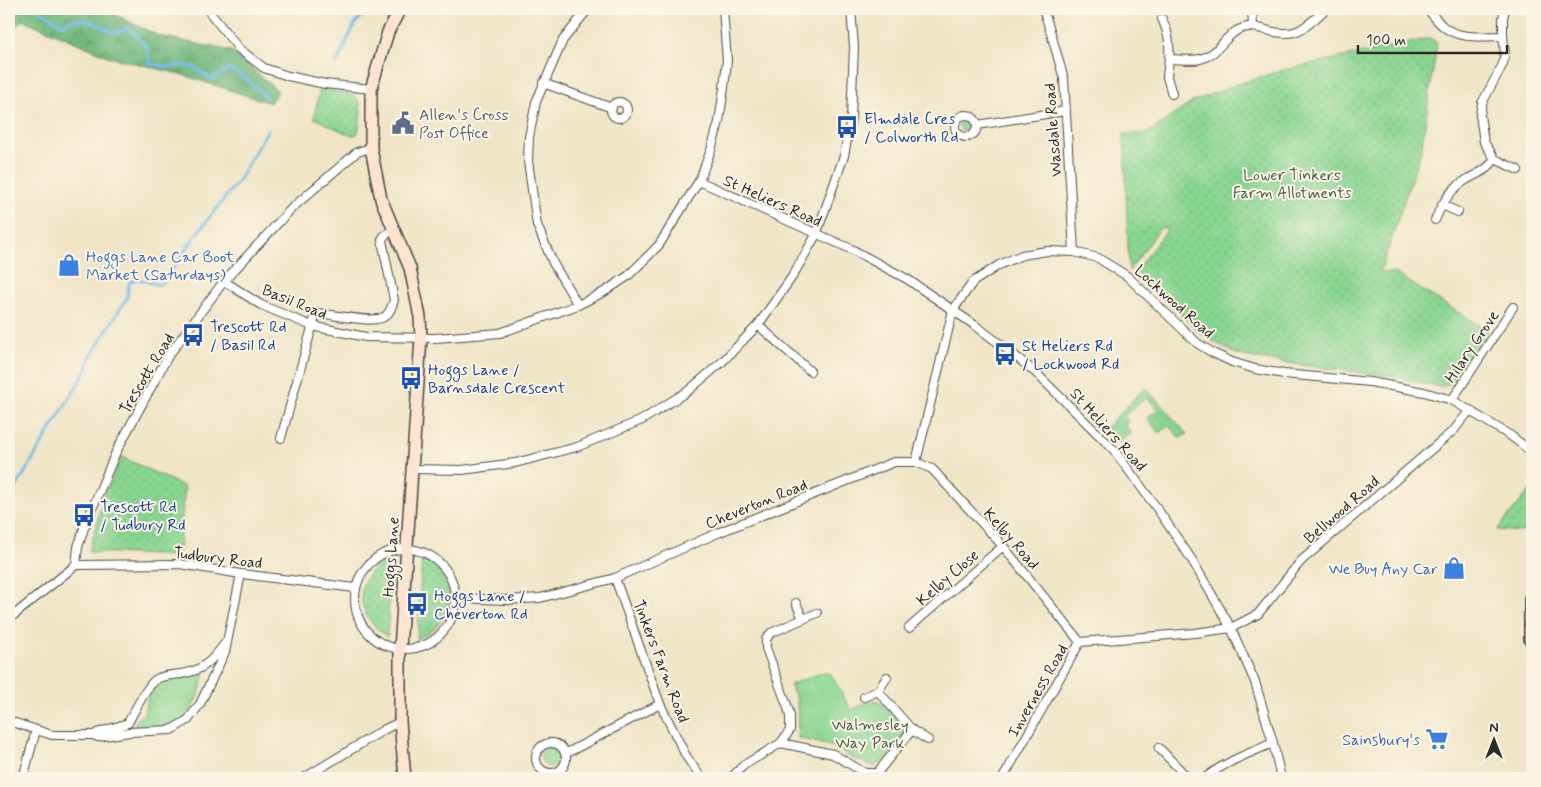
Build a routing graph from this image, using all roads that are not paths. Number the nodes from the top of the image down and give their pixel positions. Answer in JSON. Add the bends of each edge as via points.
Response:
{"nodes":[{"id":1,"x":207,"y":9,"type":"edge"},
{"id":2,"x":400,"y":9,"type":"edge"},
{"id":3,"x":588,"y":9,"type":"edge"},
{"id":4,"x":723,"y":9,"type":"edge"},
{"id":5,"x":851,"y":9,"type":"edge"},
{"id":6,"x":1043,"y":9,"type":"edge"},
{"id":7,"x":1252,"y":9,"type":"edge"},
{"id":8,"x":1326,"y":9,"type":"edge"},
{"id":9,"x":1427,"y":9,"type":"edge"},
{"id":10,"x":1505,"y":9,"type":"edge"},
{"id":11,"x":1162,"y":20,"type":"dead end"},
{"id":12,"x":1253,"y":26,"type":"junction"},
{"id":13,"x":1503,"y":36,"type":"junction"},
{"id":14,"x":1169,"y":59,"type":"junction"},
{"id":15,"x":543,"y":83,"type":"junction"},
{"id":16,"x":371,"y":89,"type":"junction"},
{"id":17,"x":1172,"y":94,"type":"dead end"},
{"id":18,"x":612,"y":108,"type":"dead end"},
{"id":19,"x":1066,"y":111,"type":"junction"},
{"id":20,"x":977,"y":125,"type":"dead end"},
{"id":21,"x":371,"y":148,"type":"junction"},
{"id":22,"x":1495,"y":159,"type":"junction"},
{"id":23,"x":1518,"y":170,"type":"dead end"},
{"id":24,"x":698,"y":181,"type":"junction"},
{"id":25,"x":1442,"y":205,"type":"junction"},
{"id":26,"x":1458,"y":212,"type":"dead end"},
{"id":27,"x":1435,"y":220,"type":"dead end"},
{"id":28,"x":394,"y":229,"type":"junction"},
{"id":29,"x":816,"y":235,"type":"junction"},
{"id":30,"x":1074,"y":252,"type":"junction"},
{"id":31,"x":224,"y":281,"type":"junction"},
{"id":32,"x":578,"y":305,"type":"junction"},
{"id":33,"x":1514,"y":307,"type":"dead end"},
{"id":34,"x":953,"y":310,"type":"junction"},
{"id":35,"x":758,"y":325,"type":"junction"},
{"id":36,"x":312,"y":326,"type":"junction"},
{"id":37,"x":421,"y":338,"type":"junction"},
{"id":38,"x":810,"y":371,"type":"dead end"},
{"id":39,"x":1452,"y":400,"type":"junction"},
{"id":40,"x":1470,"y":410,"type":"junction"},
{"id":41,"x":281,"y":438,"type":"dead end"},
{"id":42,"x":1532,"y":452,"type":"edge"},
{"id":43,"x":916,"y":462,"type":"junction"},
{"id":44,"x":412,"y":469,"type":"junction"},
{"id":45,"x":1003,"y":546,"type":"junction"},
{"id":46,"x":408,"y":548,"type":"junction"},
{"id":47,"x":76,"y":565,"type":"junction"},
{"id":48,"x":242,"y":574,"type":"junction"},
{"id":49,"x":615,"y":578,"type":"junction"},
{"id":50,"x":356,"y":588,"type":"junction"},
{"id":51,"x":456,"y":598,"type":"junction"},
{"id":52,"x":1532,"y":599,"type":"edge"},
{"id":53,"x":796,"y":603,"type":"dead end"},
{"id":54,"x":818,"y":614,"type":"dead end"},
{"id":55,"x":9,"y":618,"type":"edge"},
{"id":56,"x":803,"y":619,"type":"junction"},
{"id":57,"x":908,"y":628,"type":"dead end"},
{"id":58,"x":1231,"y":628,"type":"junction"},
{"id":59,"x":1532,"y":638,"type":"edge"},
{"id":60,"x":227,"y":640,"type":"junction"},
{"id":61,"x":1080,"y":642,"type":"junction"},
{"id":62,"x":400,"y":649,"type":"junction"},
{"id":63,"x":887,"y":677,"type":"dead end"},
{"id":64,"x":878,"y":690,"type":"junction"},
{"id":65,"x":864,"y":697,"type":"dead end"},
{"id":66,"x":660,"y":704,"type":"junction"},
{"id":67,"x":9,"y":720,"type":"edge"},
{"id":68,"x":400,"y":722,"type":"junction"},
{"id":69,"x":36,"y":730,"type":"junction"},
{"id":70,"x":912,"y":730,"type":"junction"},
{"id":71,"x":93,"y":735,"type":"junction"},
{"id":72,"x":928,"y":740,"type":"dead end"},
{"id":73,"x":781,"y":743,"type":"junction"},
{"id":74,"x":1273,"y":743,"type":"junction"},
{"id":75,"x":1158,"y":748,"type":"dead end"},
{"id":76,"x":565,"y":754,"type":"dead end"},
{"id":77,"x":23,"y":778,"type":"edge"},
{"id":78,"x":304,"y":778,"type":"edge"},
{"id":79,"x":405,"y":778,"type":"edge"},
{"id":80,"x":701,"y":778,"type":"edge"},
{"id":81,"x":731,"y":778,"type":"edge"},
{"id":82,"x":1003,"y":778,"type":"edge"},
{"id":83,"x":1188,"y":778,"type":"edge"},
{"id":84,"x":1205,"y":778,"type":"edge"},
{"id":85,"x":1281,"y":778,"type":"edge"}],
"edges":[{"from":1,"to":16,"type":"street","via":[[239,49],[264,68],[325,84]]},
{"from":2,"to":16,"type":"street","name":"Hoggs Lane","via":[[388,32]]},
{"from":3,"to":15,"type":"street","via":[[563,40]]},
{"from":4,"to":24,"type":"street","name":"Basil Road","via":[[727,61],[724,88],[719,122]]},
{"from":5,"to":29,"type":"street","via":[[854,47],[851,118],[844,156]]},
{"from":6,"to":19,"type":"street","name":"Wasdale Road","via":[[1064,79]]},
{"from":7,"to":12,"type":"street"},
{"from":8,"to":12,"type":"street","via":[[1302,30],[1291,34]]},
{"from":9,"to":13,"type":"street","via":[[1450,31],[1470,37]]},
{"from":10,"to":13,"type":"street"},
{"from":11,"to":14,"type":"street","via":[[1170,43]]},
{"from":12,"to":14,"type":"street","via":[[1234,32],[1200,59]]},
{"from":13,"to":22,"type":"street","via":[[1503,64],[1482,103],[1480,115],[1484,142]]},
{"from":14,"to":17,"type":"street","via":[[1167,77]]},
{"from":15,"to":18,"type":"street"},
{"from":15,"to":32,"type":"street","via":[[529,137],[528,161],[537,225],[553,263]]},
{"from":16,"to":21,"type":"street","name":"Hoggs Lane"},
{"from":19,"to":20,"type":"street"},
{"from":19,"to":30,"type":"street","name":"Wasdale Road"},
{"from":21,"to":28,"type":"street","name":"Hoggs Lane","via":[[381,199]]},
{"from":21,"to":31,"type":"street","name":"Trescott Road","via":[[357,152],[292,208]]},
{"from":22,"to":23,"type":"street"},
{"from":22,"to":25,"type":"street","via":[[1452,190]]},
{"from":24,"to":29,"type":"street","name":"St Heliers Road"},
{"from":24,"to":32,"type":"street","name":"Basil Road","via":[[653,251],[628,276]]},
{"from":25,"to":26,"type":"street"},
{"from":25,"to":27,"type":"street"},
{"from":28,"to":36,"type":"street","via":[[382,240],[394,300],[392,308],[383,318],[370,320],[316,313]]},
{"from":28,"to":37,"type":"street","name":"Hoggs Lane","via":[[410,268]]},
{"from":29,"to":34,"type":"street","name":"St Heliers Road","via":[[851,249],[907,279]]},
{"from":29,"to":35,"type":"street","via":[[792,277]]},
{"from":30,"to":34,"type":"street","name":"Lockwood Road","via":[[1047,251],[1022,255],[998,264],[973,282]]},
{"from":30,"to":39,"type":"street","name":"Lockwood Road","via":[[1098,258],[1127,276],[1197,343],[1232,362],[1284,374],[1370,382]]},
{"from":31,"to":36,"type":"street","name":"Basil Road","via":[[261,305]]},
{"from":31,"to":47,"type":"street","name":"Trescott Road","via":[[168,356],[116,452],[84,528]]},
{"from":32,"to":37,"type":"street","name":"Basil Road","via":[[500,333]]},
{"from":33,"to":39,"type":"street","name":"Hilary Grove"},
{"from":34,"to":43,"type":"street"},
{"from":34,"to":58,"type":"street","name":"St Heliers Road","via":[[1036,373],[1112,449],[1192,560]]},
{"from":35,"to":38,"type":"street"},
{"from":35,"to":44,"type":"street","via":[[688,391],[633,424],[577,447],[515,464],[462,470]]},
{"from":36,"to":37,"type":"street","name":"Basil Road","via":[[366,337]]},
{"from":36,"to":41,"type":"street"},
{"from":37,"to":44,"type":"street","name":"Hoggs Lane"},
{"from":39,"to":40,"type":"street","name":"Lockwood Road"},
{"from":40,"to":42,"type":"street","name":"Lockwood Road"},
{"from":40,"to":58,"type":"street","name":"Bellwood Road","via":[[1454,430],[1301,561],[1258,614]]},
{"from":43,"to":45,"type":"street","name":"Kelby Road","via":[[932,469]]},
{"from":43,"to":49,"type":"street","name":"Cheverton Road","via":[[894,462]]},
{"from":44,"to":46,"type":"street","name":"Hoggs Lane"},
{"from":45,"to":57,"type":"street","name":"Kelby Close"},
{"from":45,"to":61,"type":"street","name":"Kelby Road"},
{"from":46,"to":50,"type":"street","via":[[385,552],[370,562]]},
{"from":46,"to":51,"type":"street","via":[[423,551],[443,564],[454,584]]},
{"from":46,"to":62,"type":"street","name":"Hoggs Lane"},
{"from":47,"to":48,"type":"street","name":"Tudbury Road","via":[[180,564]]},
{"from":47,"to":55,"type":"street"},
{"from":48,"to":50,"type":"street","name":"Tudbury Road"},
{"from":48,"to":60,"type":"street"},
{"from":49,"to":51,"type":"street","name":"Cheverton Road","via":[[540,598]]},
{"from":49,"to":66,"type":"street","name":"Tinkers Farm Road"},
{"from":50,"to":62,"type":"street","via":[[354,599],[363,627],[377,641]]},
{"from":51,"to":62,"type":"street","via":[[450,622],[439,636],[423,646]]},
{"from":52,"to":59,"type":"highway"},
{"from":53,"to":56,"type":"street"},
{"from":54,"to":56,"type":"street"},
{"from":56,"to":73,"type":"street","via":[[771,633],[766,639],[766,648],[790,716],[790,730]]},
{"from":58,"to":61,"type":"street","name":"Inverness Road"},
{"from":58,"to":74,"type":"street","name":"St Heliers Road","via":[[1255,682]]},
{"from":60,"to":71,"type":"street","via":[[198,670],[155,680],[128,723]]},
{"from":60,"to":71,"type":"street","via":[[225,652],[200,704],[188,720],[171,730]]},
{"from":61,"to":82,"type":"street","name":"Inverness Road"},
{"from":62,"to":68,"type":"street","name":"Hoggs Lane"},
{"from":63,"to":64,"type":"street"},
{"from":64,"to":65,"type":"street"},
{"from":64,"to":70,"type":"street"},
{"from":66,"to":76,"type":"street"},
{"from":66,"to":80,"type":"street","name":"Tinkers Farm Road"},
{"from":67,"to":69,"type":"street"},
{"from":68,"to":78,"type":"street"},
{"from":68,"to":79,"type":"street","name":"Hoggs Lane"},
{"from":69,"to":71,"type":"street","via":[[52,735]]},
{"from":69,"to":77,"type":"street"},
{"from":70,"to":72,"type":"street"},
{"from":70,"to":73,"type":"street","via":[[877,773],[872,774],[833,754]]},
{"from":73,"to":81,"type":"street","via":[[744,765]]},
{"from":74,"to":84,"type":"street","via":[[1240,756]]},
{"from":74,"to":85,"type":"street","name":"St Heliers Road"},
{"from":75,"to":83,"type":"street"}]}
